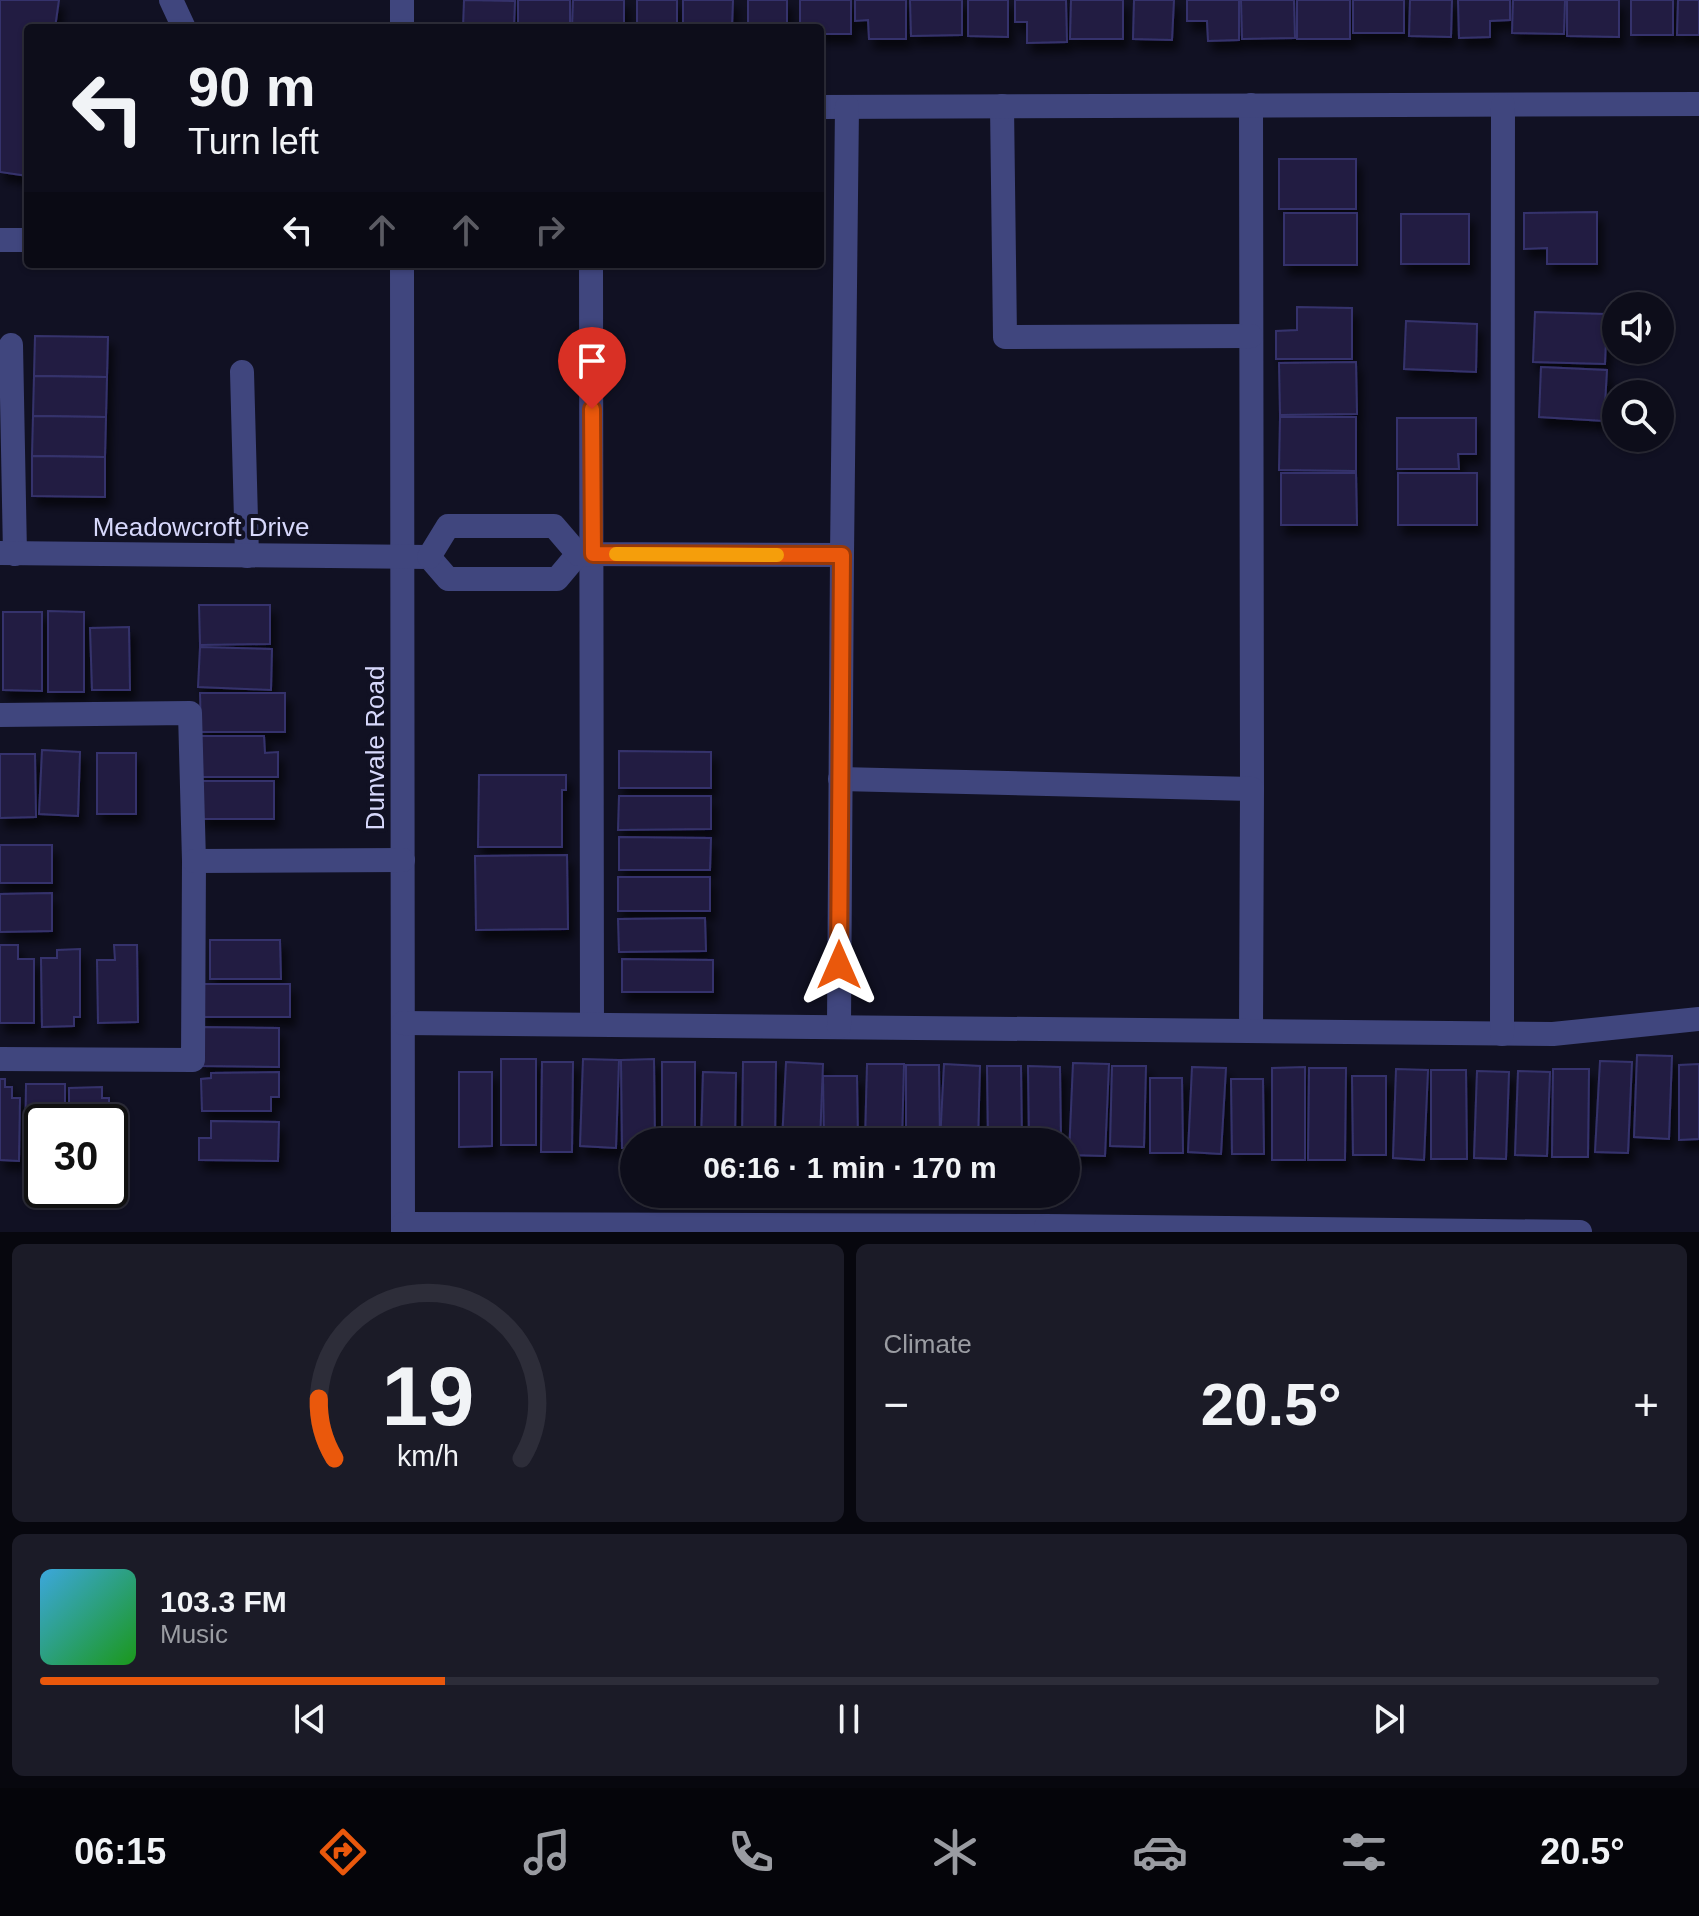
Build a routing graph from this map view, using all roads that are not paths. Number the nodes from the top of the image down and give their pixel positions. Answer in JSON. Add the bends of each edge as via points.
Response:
{"nodes":[{"id":1,"x":171,"y":0,"type":"edge"},
{"id":2,"x":402,"y":0,"type":"edge"},
{"id":3,"x":182,"y":24,"type":"edge"},
{"id":4,"x":402,"y":24,"type":"edge"},
{"id":5,"x":1699,"y":104,"type":"edge"},
{"id":6,"x":1251,"y":105,"type":"junction"},
{"id":7,"x":1503,"y":105,"type":"junction"},
{"id":8,"x":1002,"y":106,"type":"junction"},
{"id":9,"x":824,"y":107,"type":"edge"},
{"id":10,"x":847,"y":107,"type":"junction"},
{"id":11,"x":0,"y":240,"type":"edge"},
{"id":12,"x":24,"y":240,"type":"edge"},
{"id":13,"x":402,"y":268,"type":"edge"},
{"id":14,"x":591,"y":268,"type":"edge"},
{"id":15,"x":1251,"y":336,"type":"junction"},
{"id":16,"x":11,"y":345,"type":"dead end"},
{"id":17,"x":242,"y":372,"type":"dead end"},
{"id":18,"x":8,"y":554,"type":"edge"},
{"id":19,"x":586,"y":554,"type":"junction"},
{"id":20,"x":842,"y":555,"type":"junction"},
{"id":21,"x":247,"y":556,"type":"junction"},
{"id":22,"x":402,"y":557,"type":"junction"},
{"id":23,"x":429,"y":557,"type":"junction"},
{"id":24,"x":0,"y":715,"type":"edge"},
{"id":25,"x":840,"y":779,"type":"junction"},
{"id":26,"x":1252,"y":789,"type":"junction"},
{"id":27,"x":403,"y":860,"type":"junction"},
{"id":28,"x":194,"y":861,"type":"junction"},
{"id":29,"x":1699,"y":1019,"type":"edge"},
{"id":30,"x":403,"y":1023,"type":"junction"},
{"id":31,"x":592,"y":1024,"type":"junction"},
{"id":32,"x":839,"y":1027,"type":"junction"},
{"id":33,"x":1251,"y":1031,"type":"junction"},
{"id":34,"x":1502,"y":1034,"type":"junction"},
{"id":35,"x":0,"y":1059,"type":"edge"},
{"id":36,"x":403,"y":1228,"type":"edge"},
{"id":37,"x":1046,"y":1229,"type":"edge"},
{"id":38,"x":1580,"y":1232,"type":"edge"}],
"edges":[{"from":1,"to":3,"type":"street"},
{"from":2,"to":4,"type":"street"},
{"from":5,"to":7,"type":"street"},
{"from":6,"to":7,"type":"street"},
{"from":6,"to":8,"type":"street"},
{"from":6,"to":15,"type":"street"},
{"from":7,"to":34,"type":"street"},
{"from":8,"to":10,"type":"street"},
{"from":8,"to":15,"type":"street","via":[[1005,337]]},
{"from":9,"to":10,"type":"street"},
{"from":10,"to":20,"type":"street"},
{"from":11,"to":12,"type":"street"},
{"from":13,"to":22,"type":"street","name":"Dunvale Road"},
{"from":14,"to":19,"type":"street"},
{"from":15,"to":26,"type":"street"},
{"from":16,"to":18,"type":"street"},
{"from":17,"to":21,"type":"street"},
{"from":18,"to":21,"type":"street","name":"Meadowcroft Drive"},
{"from":19,"to":20,"type":"street"},
{"from":19,"to":23,"type":"street","via":[[557,579],[448,579]]},
{"from":19,"to":23,"type":"street","via":[[554,526],[448,526]]},
{"from":19,"to":31,"type":"street"},
{"from":20,"to":25,"type":"street"},
{"from":21,"to":22,"type":"street","name":"Meadowcroft Drive"},
{"from":22,"to":23,"type":"street","name":"Meadowcroft Drive"},
{"from":22,"to":27,"type":"street","name":"Dunvale Road"},
{"from":24,"to":28,"type":"street","via":[[190,713]]},
{"from":25,"to":26,"type":"street"},
{"from":25,"to":32,"type":"street"},
{"from":26,"to":33,"type":"street"},
{"from":27,"to":28,"type":"street"},
{"from":27,"to":30,"type":"street","name":"Dunvale Road"},
{"from":28,"to":35,"type":"street","via":[[193,1060]]},
{"from":29,"to":34,"type":"street"},
{"from":30,"to":31,"type":"street"},
{"from":30,"to":36,"type":"street","name":"Dunvale Road"},
{"from":31,"to":32,"type":"street"},
{"from":32,"to":33,"type":"street"},
{"from":33,"to":34,"type":"street"},
{"from":36,"to":37,"type":"street","via":[[455,1223]]},
{"from":37,"to":38,"type":"street"}]}
